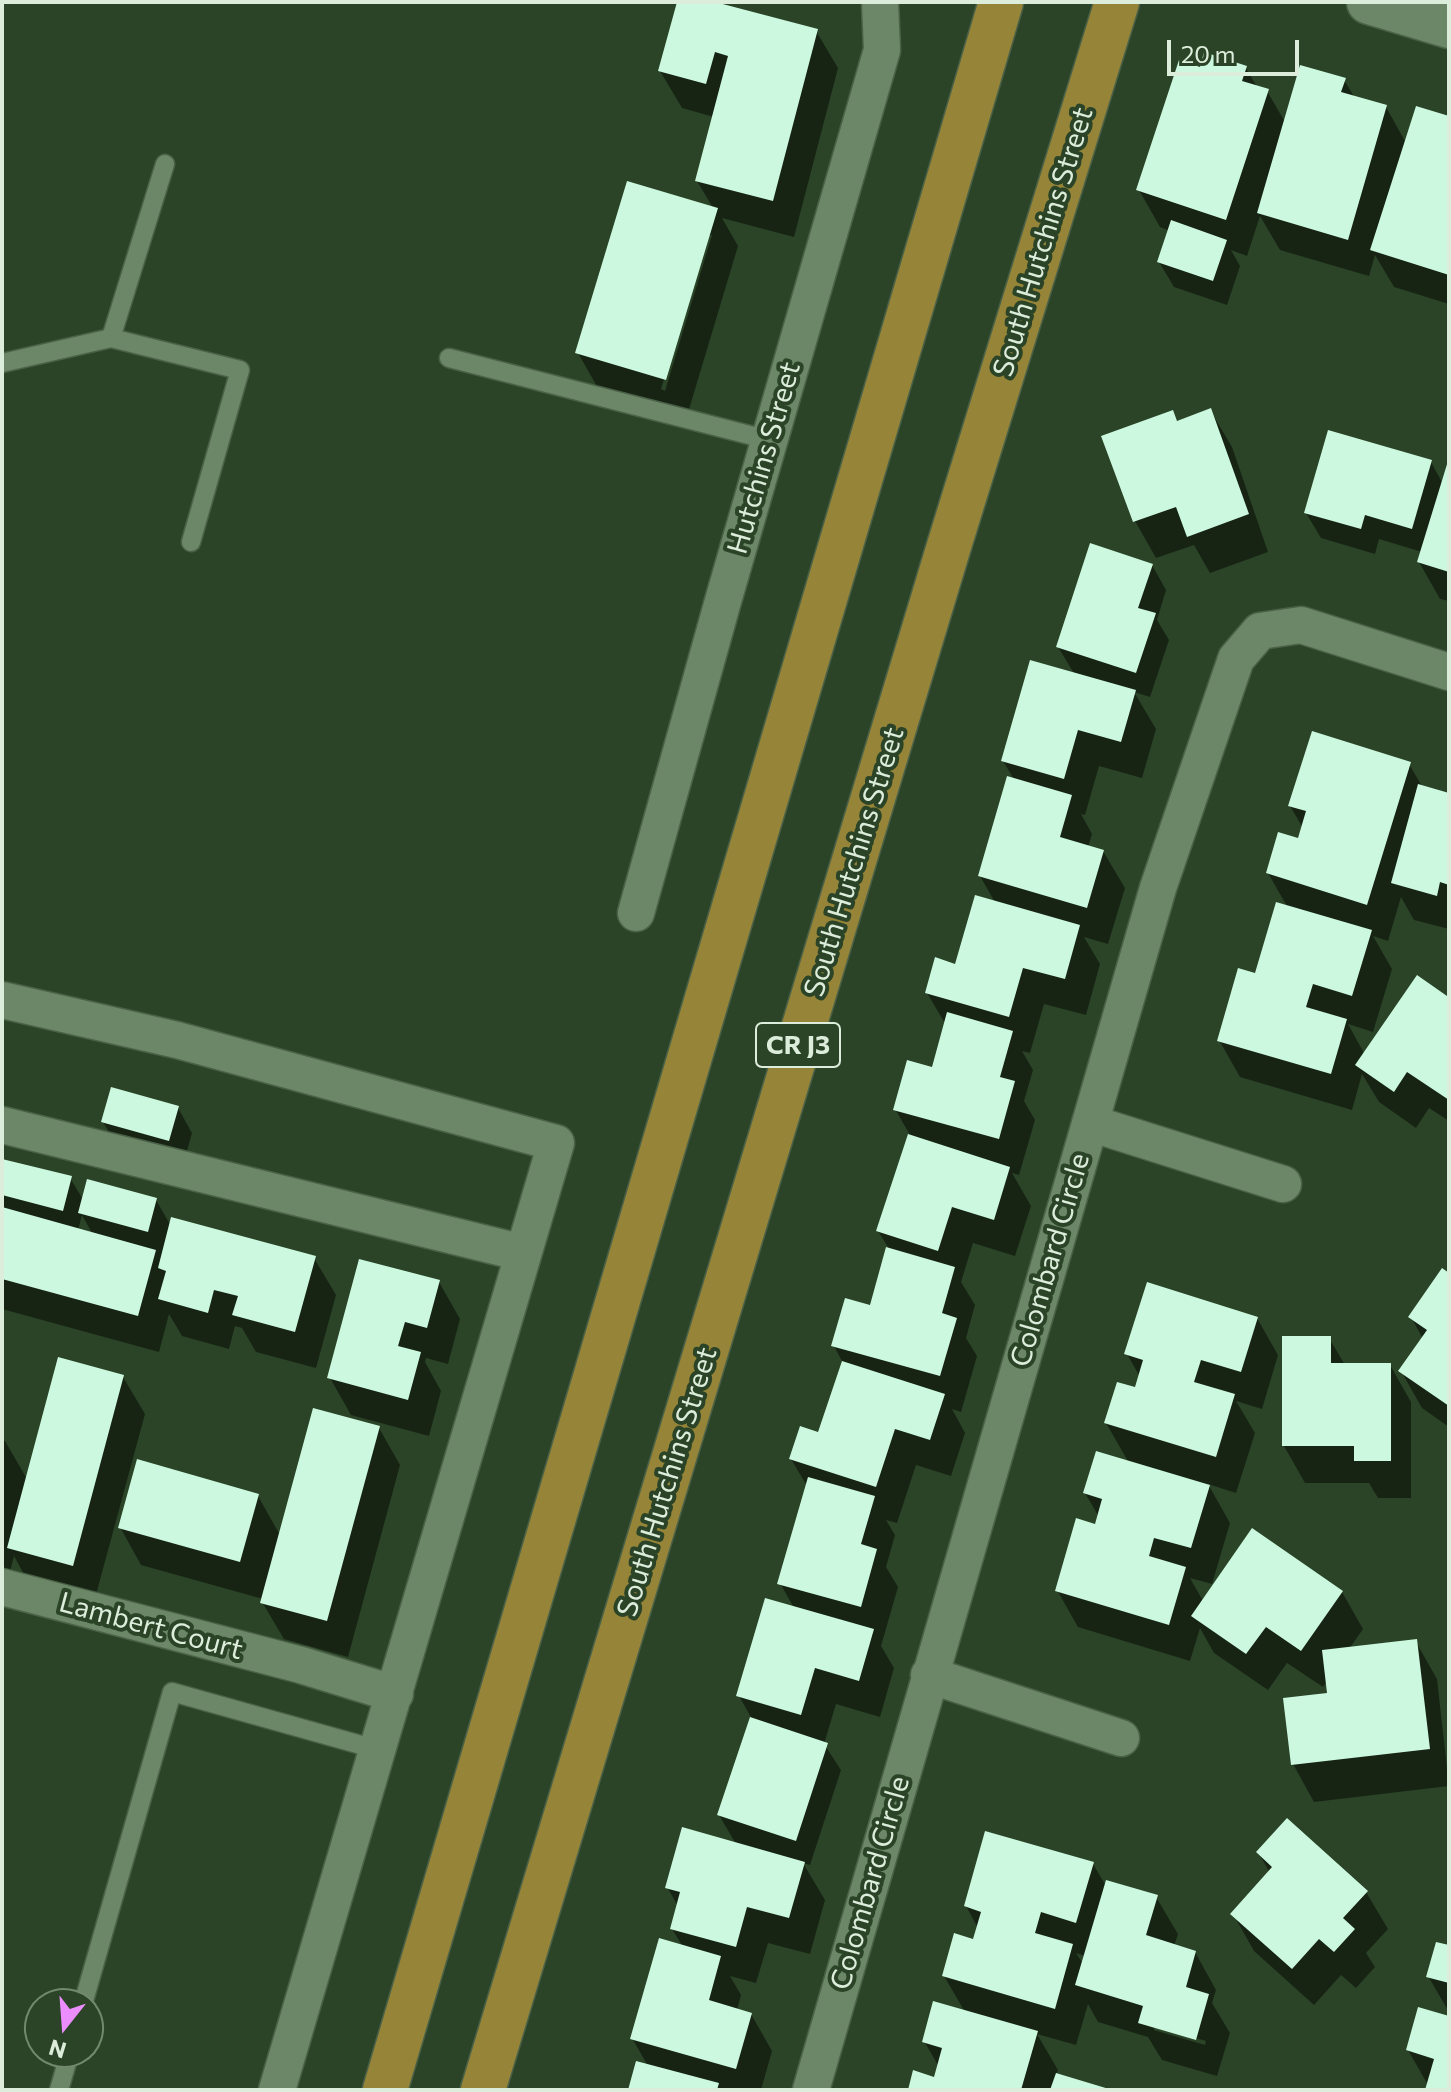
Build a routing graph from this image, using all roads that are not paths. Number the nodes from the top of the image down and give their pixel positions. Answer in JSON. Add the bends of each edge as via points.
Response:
{"nodes":[{"id":1,"x":880,"y":2,"type":"edge"},
{"id":2,"x":1001,"y":2,"type":"edge"},
{"id":3,"x":1117,"y":2,"type":"edge"},
{"id":4,"x":1369,"y":2,"type":"edge"},
{"id":5,"x":1449,"y":26,"type":"edge"},
{"id":6,"x":165,"y":164,"type":"dead end"},
{"id":7,"x":111,"y":338,"type":"junction"},
{"id":8,"x":449,"y":358,"type":"dead end"},
{"id":9,"x":2,"y":363,"type":"edge"},
{"id":10,"x":769,"y":440,"type":"junction"},
{"id":11,"x":191,"y":542,"type":"dead end"},
{"id":12,"x":1449,"y":672,"type":"edge"},
{"id":13,"x":636,"y":913,"type":"dead end"},
{"id":14,"x":2,"y":1000,"type":"edge"},
{"id":15,"x":1090,"y":1123,"type":"junction"},
{"id":16,"x":2,"y":1125,"type":"edge"},
{"id":17,"x":1283,"y":1184,"type":"dead end"},
{"id":18,"x":523,"y":1253,"type":"junction"},
{"id":19,"x":2,"y":1587,"type":"edge"},
{"id":20,"x":929,"y":1675,"type":"junction"},
{"id":21,"x":395,"y":1694,"type":"junction"},
{"id":22,"x":1121,"y":1738,"type":"dead end"},
{"id":23,"x":379,"y":1750,"type":"junction"},
{"id":24,"x":88,"y":1988,"type":"edge"},
{"id":25,"x":65,"y":2068,"type":"edge"},
{"id":26,"x":59,"y":2090,"type":"edge"},
{"id":27,"x":277,"y":2090,"type":"edge"},
{"id":28,"x":385,"y":2090,"type":"edge"},
{"id":29,"x":483,"y":2090,"type":"edge"},
{"id":30,"x":811,"y":2090,"type":"edge"}],
"edges":[{"from":1,"to":10,"type":"street","name":"Hutchins Street","via":[[882,50]]},
{"from":2,"to":28,"type":"main road"},
{"from":3,"to":29,"type":"main road","name":"South Hutchins Street","number":"CR J3"},
{"from":4,"to":5,"type":"street"},
{"from":6,"to":7,"type":"lane"},
{"from":7,"to":9,"type":"lane"},
{"from":7,"to":11,"type":"lane","via":[[240,370]]},
{"from":8,"to":10,"type":"lane"},
{"from":10,"to":13,"type":"street","name":"Hutchins Street"},
{"from":12,"to":15,"type":"street","name":"Colombard Circle","via":[[1301,625],[1260,631],[1236,659],[1158,888]]},
{"from":14,"to":18,"type":"street","via":[[177,1040],[556,1143]]},
{"from":15,"to":17,"type":"street"},
{"from":15,"to":20,"type":"street","name":"Colombard Circle"},
{"from":16,"to":18,"type":"street"},
{"from":18,"to":21,"type":"street"},
{"from":19,"to":21,"type":"street","name":"Lambert Court"},
{"from":20,"to":22,"type":"street"},
{"from":20,"to":30,"type":"street","name":"Colombard Circle"},
{"from":21,"to":23,"type":"street"},
{"from":23,"to":24,"type":"lane","via":[[172,1692]]},
{"from":23,"to":27,"type":"street"},
{"from":25,"to":26,"type":"lane"}]}
